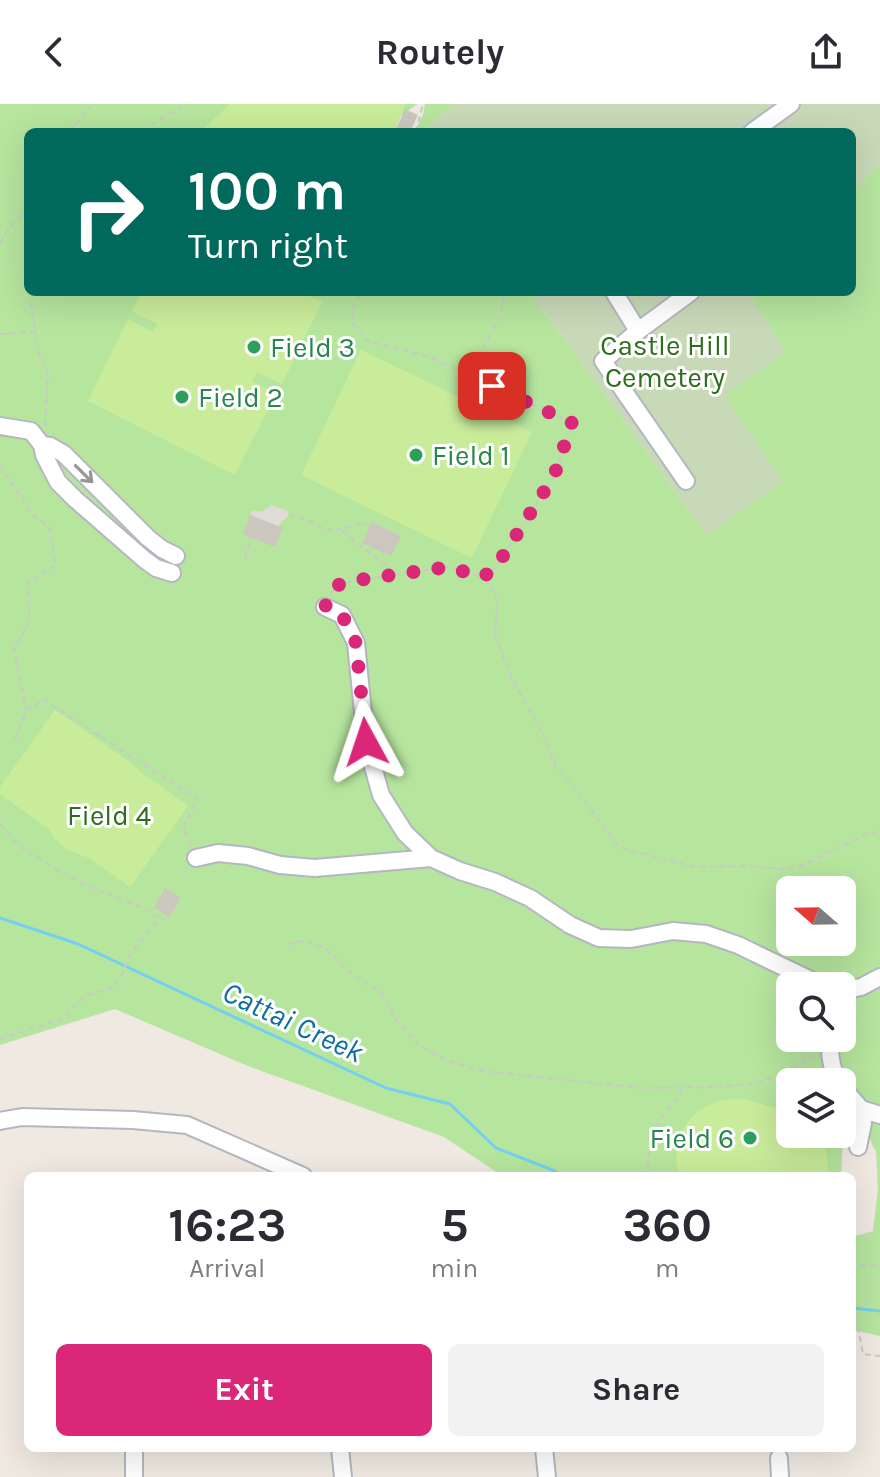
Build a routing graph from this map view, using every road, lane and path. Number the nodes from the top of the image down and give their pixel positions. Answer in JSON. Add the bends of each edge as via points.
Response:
{"nodes":[{"id":1,"x":93,"y":104,"type":"edge"},
{"id":2,"x":186,"y":104,"type":"edge"},
{"id":3,"x":423,"y":104,"type":"edge"},
{"id":4,"x":791,"y":104,"type":"edge"},
{"id":5,"x":72,"y":128,"type":"edge"},
{"id":6,"x":148,"y":128,"type":"edge"},
{"id":7,"x":417,"y":128,"type":"edge"},
{"id":8,"x":758,"y":128,"type":"edge"},
{"id":9,"x":24,"y":212,"type":"edge"},
{"id":10,"x":0,"y":243,"type":"edge"},
{"id":11,"x":33,"y":296,"type":"edge"},
{"id":12,"x":359,"y":296,"type":"edge"},
{"id":13,"x":504,"y":296,"type":"edge"},
{"id":14,"x":616,"y":296,"type":"edge"},
{"id":15,"x":686,"y":296,"type":"edge"},
{"id":16,"x":638,"y":331,"type":"junction"},
{"id":17,"x":35,"y":332,"type":"junction"},
{"id":18,"x":0,"y":334,"type":"edge"},
{"id":19,"x":465,"y":374,"type":"junction"},
{"id":20,"x":0,"y":426,"type":"edge"},
{"id":21,"x":40,"y":441,"type":"junction"},
{"id":22,"x":0,"y":465,"type":"edge"},
{"id":23,"x":686,"y":481,"type":"dead end"},
{"id":24,"x":122,"y":512,"type":"junction"},
{"id":25,"x":289,"y":515,"type":"dead end"},
{"id":26,"x":107,"y":526,"type":"junction"},
{"id":27,"x":370,"y":526,"type":"dead end"},
{"id":28,"x":340,"y":530,"type":"junction"},
{"id":29,"x":251,"y":537,"type":"dead end"},
{"id":30,"x":245,"y":559,"type":"dead end"},
{"id":31,"x":398,"y":575,"type":"junction"},
{"id":32,"x":483,"y":577,"type":"junction"},
{"id":33,"x":325,"y":607,"type":"joint"},
{"id":34,"x":27,"y":710,"type":"junction"},
{"id":35,"x":15,"y":739,"type":"dead end"},
{"id":36,"x":0,"y":824,"type":"edge"},
{"id":37,"x":880,"y":831,"type":"edge"},
{"id":38,"x":196,"y":858,"type":"joint"},
{"id":39,"x":431,"y":858,"type":"junction"},
{"id":40,"x":160,"y":918,"type":"junction"},
{"id":41,"x":166,"y":920,"type":"dead end"},
{"id":42,"x":288,"y":944,"type":"dead end"},
{"id":43,"x":794,"y":972,"type":"edge"},
{"id":44,"x":880,"y":977,"type":"edge"},
{"id":45,"x":856,"y":988,"type":"edge"},
{"id":46,"x":0,"y":1039,"type":"edge"},
{"id":47,"x":818,"y":1052,"type":"edge"},
{"id":48,"x":684,"y":1087,"type":"junction"},
{"id":49,"x":856,"y":1103,"type":"edge"},
{"id":50,"x":861,"y":1109,"type":"junction"},
{"id":51,"x":880,"y":1115,"type":"edge"},
{"id":52,"x":0,"y":1121,"type":"edge"},
{"id":53,"x":858,"y":1147,"type":"dead end"},
{"id":54,"x":294,"y":1172,"type":"edge"},
{"id":55,"x":648,"y":1172,"type":"edge"},
{"id":56,"x":856,"y":1265,"type":"edge"},
{"id":57,"x":880,"y":1265,"type":"edge"},
{"id":58,"x":856,"y":1318,"type":"edge"},
{"id":59,"x":880,"y":1356,"type":"edge"},
{"id":60,"x":134,"y":1452,"type":"edge"},
{"id":61,"x":340,"y":1452,"type":"edge"},
{"id":62,"x":544,"y":1452,"type":"edge"},
{"id":63,"x":779,"y":1458,"type":"dead end"},
{"id":64,"x":134,"y":1477,"type":"edge"},
{"id":65,"x":343,"y":1477,"type":"edge"},
{"id":66,"x":547,"y":1477,"type":"edge"},
{"id":67,"x":780,"y":1477,"type":"edge"}],
"edges":[{"from":1,"to":5,"type":"path"},
{"from":2,"to":6,"type":"path"},
{"from":3,"to":7,"type":"path"},
{"from":4,"to":8,"type":"street"},
{"from":9,"to":10,"type":"path"},
{"from":11,"to":17,"type":"path"},
{"from":12,"to":19,"type":"path","via":[[352,322],[367,341],[427,356]]},
{"from":13,"to":19,"type":"path","via":[[498,320]]},
{"from":14,"to":16,"type":"street"},
{"from":15,"to":16,"type":"street"},
{"from":16,"to":23,"type":"street","via":[[603,361]]},
{"from":17,"to":18,"type":"path"},
{"from":17,"to":21,"type":"path","via":[[48,375],[46,425]]},
{"from":19,"to":32,"type":"path","via":[[572,423],[554,476],[496,567]]},
{"from":20,"to":21,"type":"street","via":[[31,431]]},
{"from":21,"to":24,"type":"street","one_way":true,"via":[[64,454]]},
{"from":21,"to":26,"type":"street","via":[[58,482]]},
{"from":22,"to":34,"type":"path","via":[[32,515],[49,527],[56,565],[28,582],[29,622],[14,650]]},
{"from":24,"to":26,"type":"street"},
{"from":24,"to":26,"type":"street","via":[[173,554],[168,572],[145,560]]},
{"from":25,"to":28,"type":"path"},
{"from":27,"to":28,"type":"path","via":[[363,522]]},
{"from":28,"to":31,"type":"path"},
{"from":29,"to":30,"type":"path"},
{"from":31,"to":32,"type":"path","via":[[448,567]]},
{"from":31,"to":33,"type":"path","via":[[338,585]]},
{"from":32,"to":37,"type":"path","via":[[497,601],[498,648],[556,768],[625,849],[695,867],[782,869]]},
{"from":33,"to":39,"type":"street","via":[[342,615],[356,643],[366,742],[381,795],[405,833]]},
{"from":34,"to":35,"type":"path"},
{"from":34,"to":38,"type":"path","via":[[44,700],[198,799],[183,828]]},
{"from":36,"to":40,"type":"path","via":[[19,846],[57,870]]},
{"from":38,"to":39,"type":"street","via":[[218,853],[315,868]]},
{"from":39,"to":43,"type":"street","via":[[530,898],[599,938],[631,939],[673,931],[706,934]]},
{"from":40,"to":41,"type":"path"},
{"from":40,"to":46,"type":"path","via":[[131,953],[113,987],[84,997],[62,1019]]},
{"from":42,"to":48,"type":"path","via":[[304,941],[325,948],[355,977],[381,992],[396,1020],[419,1045],[444,1059],[483,1071],[630,1087]]},
{"from":44,"to":45,"type":"street"},
{"from":47,"to":48,"type":"path","via":[[787,1073],[751,1084]]},
{"from":48,"to":55,"type":"path","via":[[652,1137]]},
{"from":49,"to":50,"type":"street"},
{"from":50,"to":51,"type":"street"},
{"from":50,"to":53,"type":"street"},
{"from":52,"to":54,"type":"street","via":[[22,1117],[187,1125]]},
{"from":56,"to":57,"type":"path"},
{"from":58,"to":59,"type":"path","via":[[863,1354]]},
{"from":60,"to":64,"type":"street"},
{"from":61,"to":65,"type":"street"},
{"from":62,"to":66,"type":"street"},
{"from":63,"to":67,"type":"street"}]}
